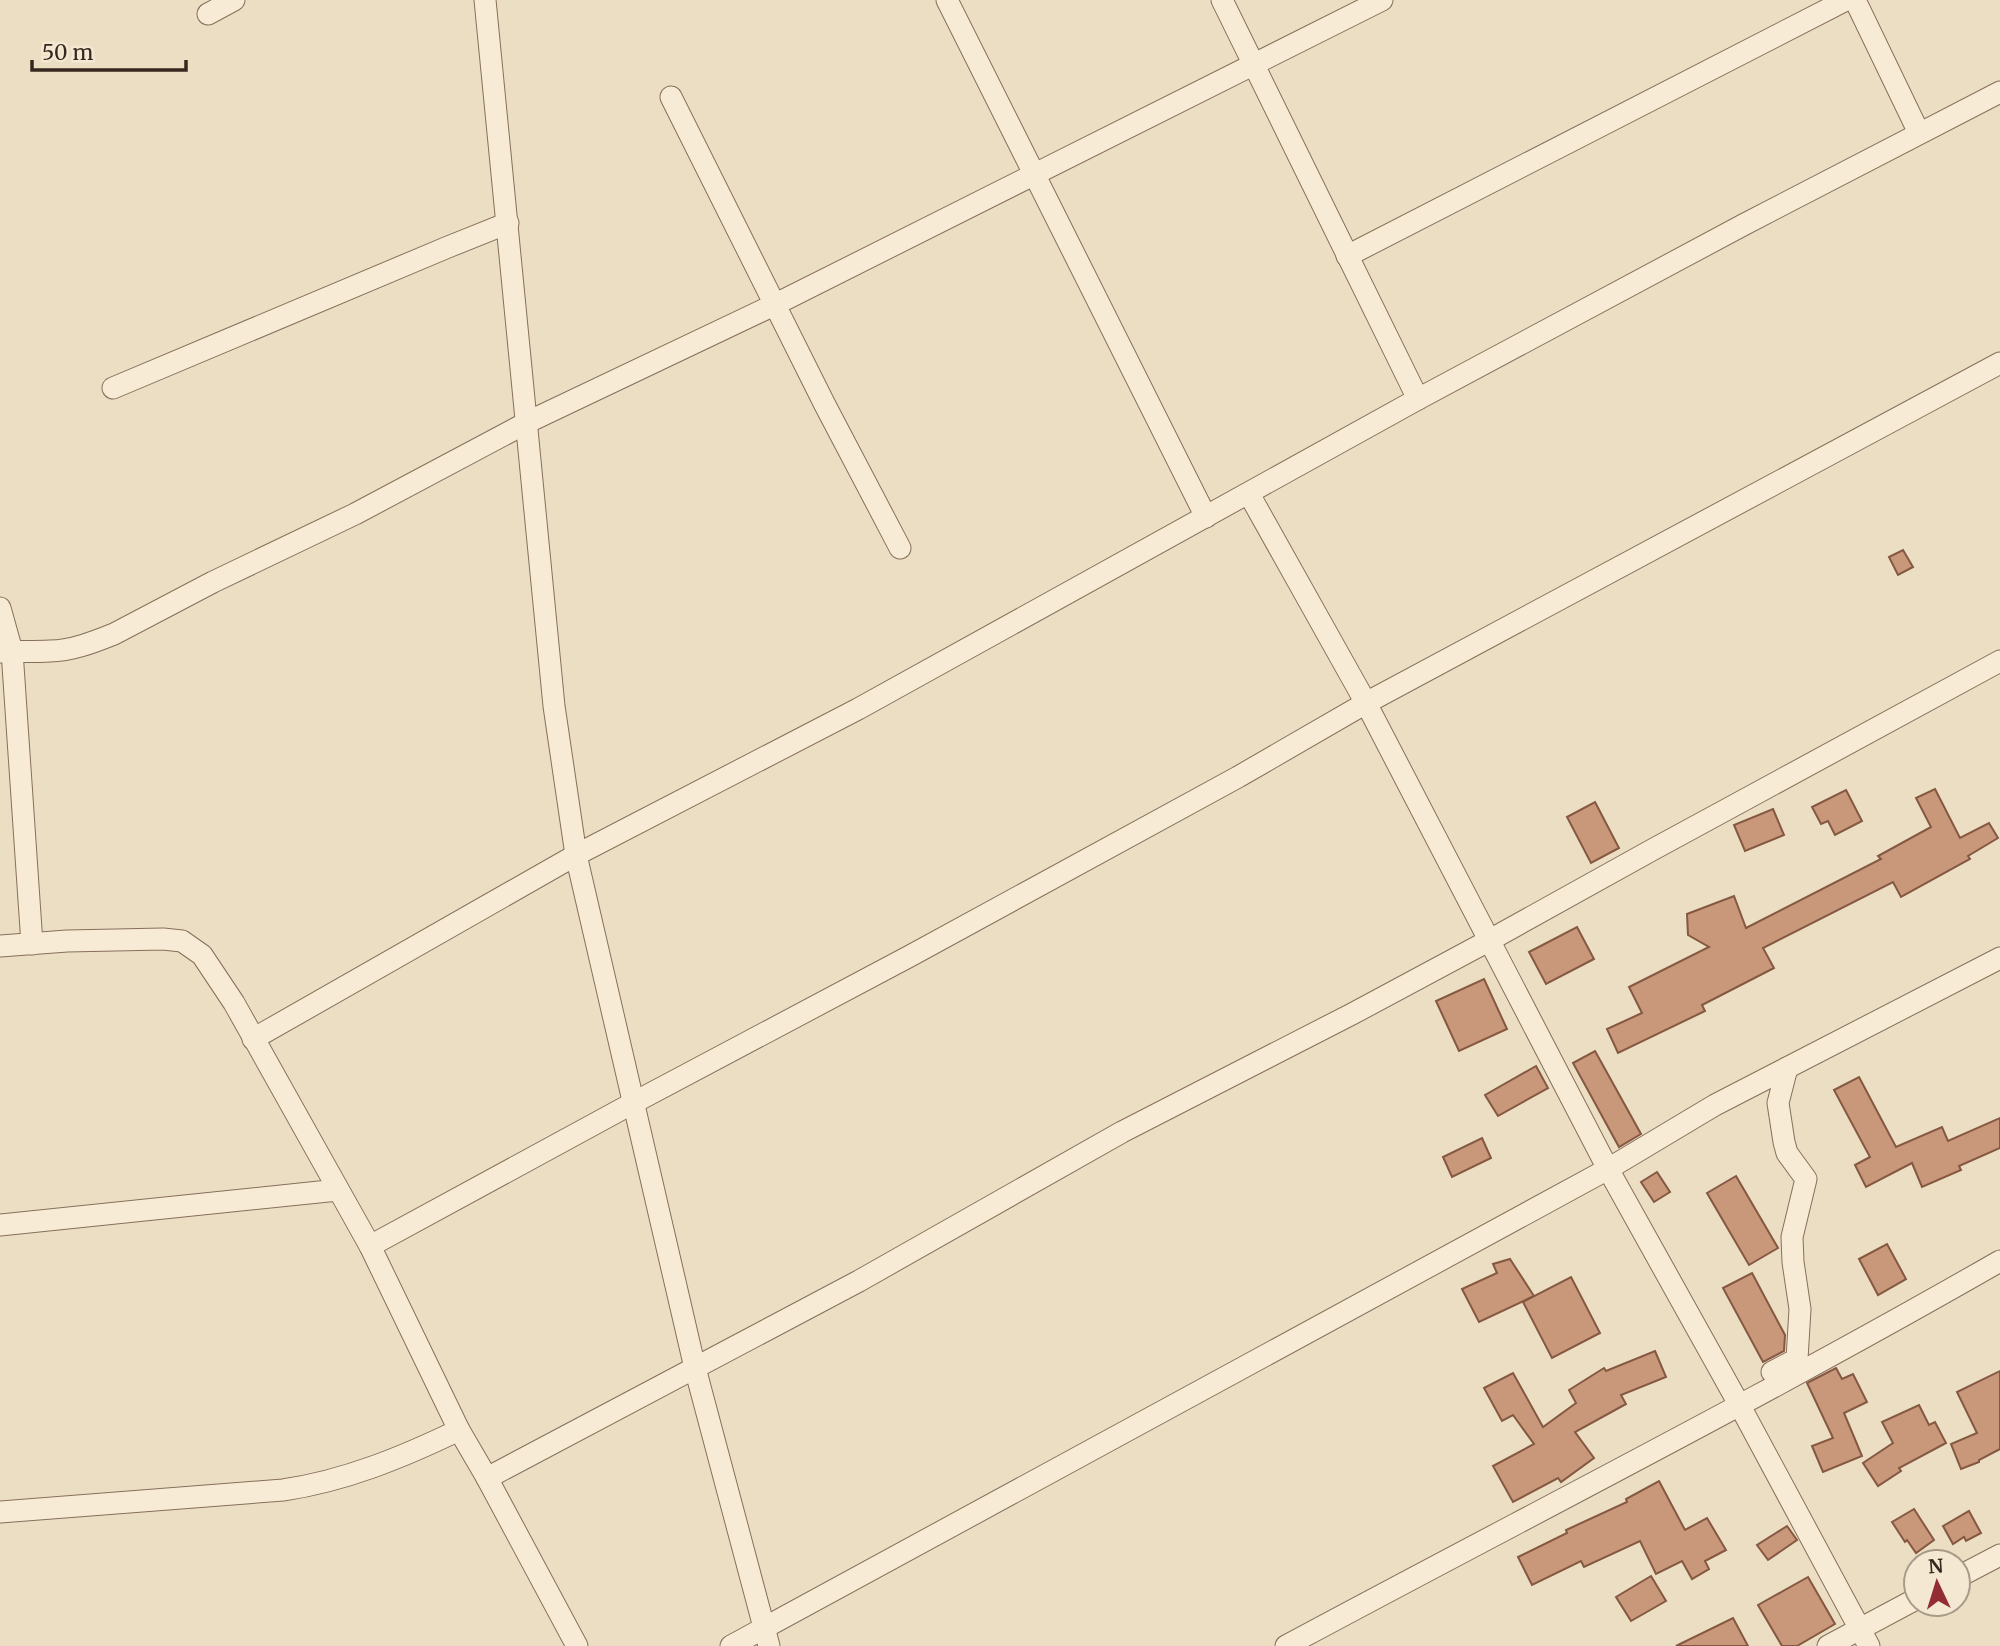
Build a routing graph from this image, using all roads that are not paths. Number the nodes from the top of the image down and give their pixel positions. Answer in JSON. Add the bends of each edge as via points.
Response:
{"nodes":[{"id":1,"x":234,"y":0,"type":"edge"},
{"id":2,"x":485,"y":0,"type":"edge"},
{"id":3,"x":947,"y":0,"type":"edge"},
{"id":4,"x":1222,"y":0,"type":"edge"},
{"id":5,"x":1382,"y":0,"type":"edge"},
{"id":6,"x":1846,"y":0,"type":"edge"},
{"id":7,"x":1855,"y":0,"type":"edge"},
{"id":8,"x":208,"y":14,"type":"dead end"},
{"id":9,"x":1254,"y":66,"type":"junction"},
{"id":10,"x":2000,"y":92,"type":"edge"},
{"id":11,"x":671,"y":97,"type":"dead end"},
{"id":12,"x":1919,"y":133,"type":"junction"},
{"id":13,"x":1034,"y":175,"type":"junction"},
{"id":14,"x":508,"y":223,"type":"junction"},
{"id":15,"x":1347,"y":256,"type":"junction"},
{"id":16,"x":776,"y":304,"type":"junction"},
{"id":17,"x":2000,"y":363,"type":"edge"},
{"id":18,"x":113,"y":388,"type":"dead end"},
{"id":19,"x":1418,"y":399,"type":"junction"},
{"id":20,"x":527,"y":422,"type":"junction"},
{"id":21,"x":1249,"y":494,"type":"junction"},
{"id":22,"x":1206,"y":517,"type":"junction"},
{"id":23,"x":900,"y":548,"type":"dead end"},
{"id":24,"x":0,"y":608,"type":"edge"},
{"id":25,"x":6,"y":652,"type":"edge"},
{"id":26,"x":2000,"y":662,"type":"edge"},
{"id":27,"x":1366,"y":704,"type":"junction"},
{"id":28,"x":576,"y":855,"type":"junction"},
{"id":29,"x":1490,"y":940,"type":"junction"},
{"id":30,"x":32,"y":944,"type":"junction"},
{"id":31,"x":0,"y":946,"type":"edge"},
{"id":32,"x":2000,"y":958,"type":"edge"},
{"id":33,"x":253,"y":1039,"type":"junction"},
{"id":34,"x":1787,"y":1068,"type":"junction"},
{"id":35,"x":633,"y":1103,"type":"junction"},
{"id":36,"x":1608,"y":1169,"type":"junction"},
{"id":37,"x":338,"y":1190,"type":"junction"},
{"id":38,"x":0,"y":1225,"type":"edge"},
{"id":39,"x":370,"y":1246,"type":"junction"},
{"id":40,"x":2000,"y":1261,"type":"edge"},
{"id":41,"x":695,"y":1368,"type":"junction"},
{"id":42,"x":1746,"y":1403,"type":"junction"},
{"id":43,"x":458,"y":1430,"type":"junction"},
{"id":44,"x":487,"y":1478,"type":"junction"},
{"id":45,"x":0,"y":1512,"type":"edge"},
{"id":46,"x":2000,"y":1555,"type":"edge"},
{"id":47,"x":1972,"y":1570,"type":"edge"},
{"id":48,"x":1902,"y":1609,"type":"edge"},
{"id":49,"x":767,"y":1637,"type":"edge"},
{"id":50,"x":1864,"y":1637,"type":"edge"},
{"id":51,"x":577,"y":1646,"type":"edge"},
{"id":52,"x":731,"y":1646,"type":"edge"},
{"id":53,"x":1286,"y":1646,"type":"edge"},
{"id":54,"x":1828,"y":1646,"type":"edge"}],
"edges":[{"from":1,"to":8,"type":"street"},
{"from":2,"to":14,"type":"street"},
{"from":3,"to":13,"type":"street"},
{"from":4,"to":9,"type":"street"},
{"from":5,"to":9,"type":"street"},
{"from":6,"to":15,"type":"street"},
{"from":7,"to":12,"type":"street"},
{"from":9,"to":13,"type":"street"},
{"from":9,"to":15,"type":"street"},
{"from":10,"to":12,"type":"street"},
{"from":11,"to":16,"type":"street"},
{"from":12,"to":19,"type":"street"},
{"from":13,"to":16,"type":"street"},
{"from":13,"to":22,"type":"street"},
{"from":14,"to":18,"type":"street"},
{"from":14,"to":20,"type":"street"},
{"from":15,"to":19,"type":"street"},
{"from":16,"to":20,"type":"street"},
{"from":16,"to":23,"type":"street"},
{"from":17,"to":27,"type":"street"},
{"from":19,"to":21,"type":"street"},
{"from":20,"to":25,"type":"street","via":[[114,634],[76,647]]},
{"from":20,"to":28,"type":"street","via":[[554,706]]},
{"from":21,"to":22,"type":"street"},
{"from":21,"to":27,"type":"street"},
{"from":22,"to":28,"type":"street","via":[[870,702]]},
{"from":24,"to":25,"type":"street"},
{"from":25,"to":30,"type":"street"},
{"from":26,"to":29,"type":"street"},
{"from":27,"to":29,"type":"street"},
{"from":27,"to":35,"type":"street","via":[[922,950]]},
{"from":28,"to":33,"type":"street"},
{"from":28,"to":35,"type":"street"},
{"from":29,"to":36,"type":"street"},
{"from":29,"to":41,"type":"street","via":[[1122,1132]]},
{"from":30,"to":31,"type":"street"},
{"from":30,"to":33,"type":"street","via":[[182,941],[202,955],[218,975]]},
{"from":32,"to":34,"type":"street"},
{"from":33,"to":37,"type":"street"},
{"from":34,"to":36,"type":"street"},
{"from":34,"to":42,"type":"street","via":[[1778,1103],[1784,1142],[1806,1179],[1792,1237],[1800,1309],[1797,1359],[1749,1385]]},
{"from":35,"to":39,"type":"street"},
{"from":35,"to":41,"type":"street"},
{"from":36,"to":42,"type":"street"},
{"from":36,"to":49,"type":"street"},
{"from":37,"to":38,"type":"street"},
{"from":37,"to":39,"type":"street"},
{"from":39,"to":43,"type":"street"},
{"from":40,"to":42,"type":"street"},
{"from":41,"to":44,"type":"street"},
{"from":41,"to":49,"type":"street"},
{"from":42,"to":50,"type":"street"},
{"from":42,"to":53,"type":"street"},
{"from":43,"to":44,"type":"street"},
{"from":43,"to":45,"type":"street","via":[[409,1455],[312,1486]]},
{"from":44,"to":51,"type":"street"},
{"from":46,"to":47,"type":"street"},
{"from":48,"to":50,"type":"street"},
{"from":49,"to":52,"type":"street"},
{"from":50,"to":54,"type":"street"}]}
